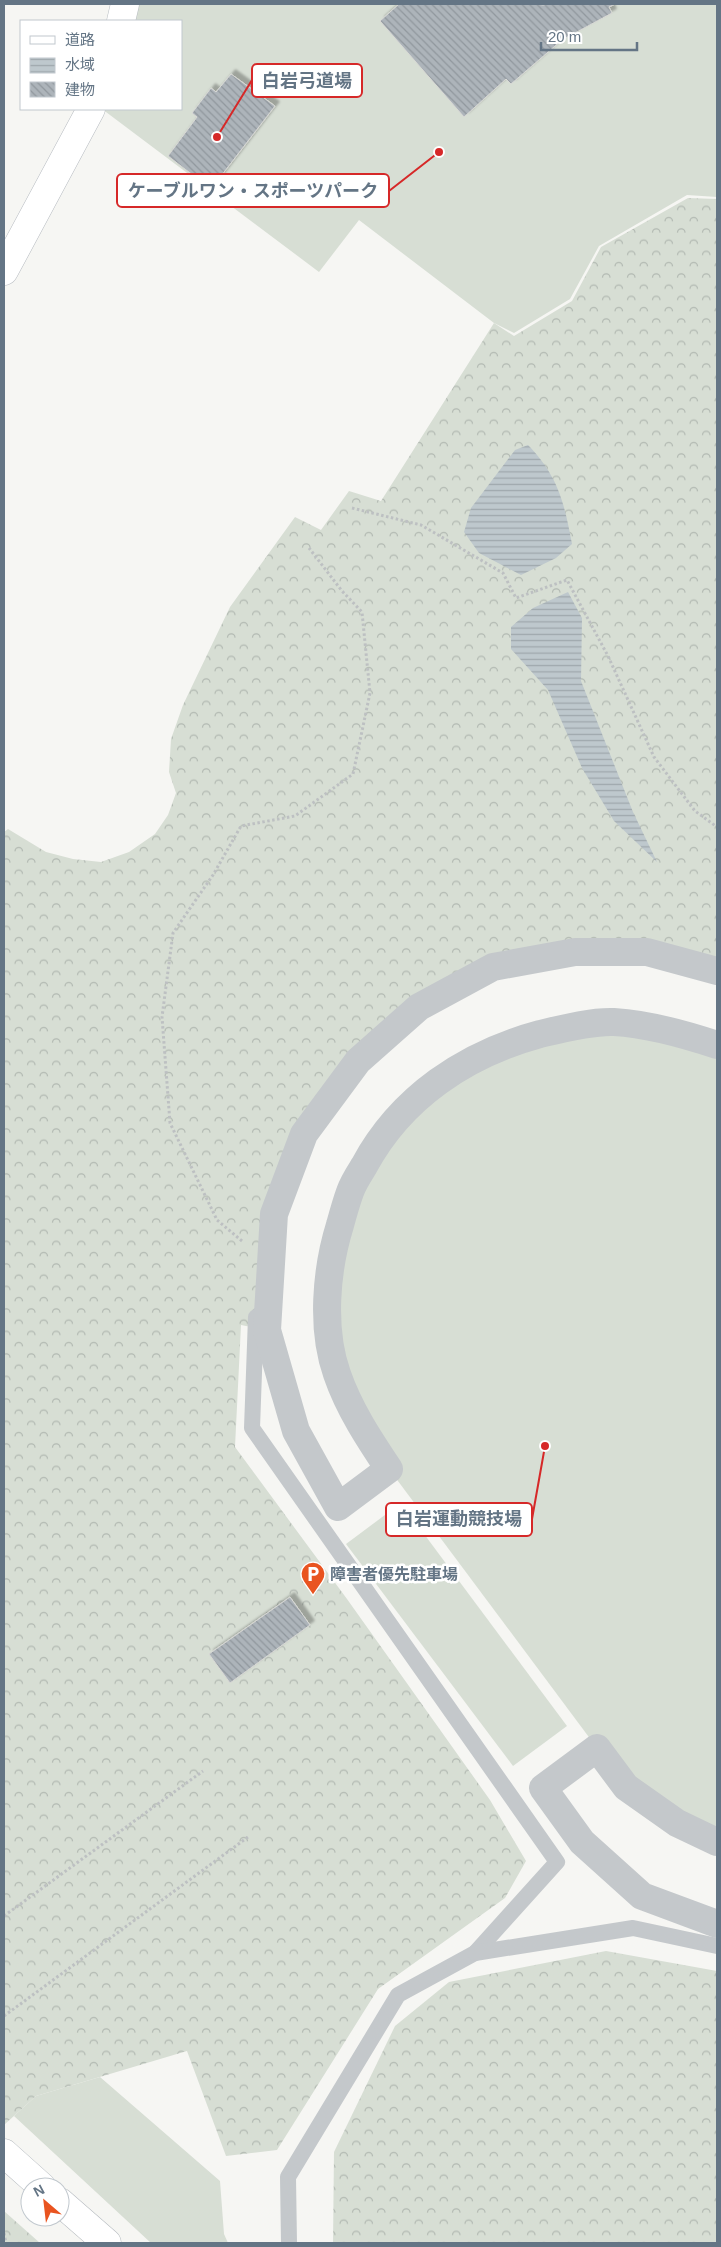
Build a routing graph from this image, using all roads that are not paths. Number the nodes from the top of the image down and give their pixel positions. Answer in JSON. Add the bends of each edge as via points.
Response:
{"nodes":[{"id":1,"x":125,"y":4,"type":"edge"},
{"id":2,"x":121,"y":20,"type":"edge"},
{"id":3,"x":90,"y":110,"type":"edge"},
{"id":4,"x":4,"y":271,"type":"edge"},
{"id":5,"x":717,"y":971,"type":"edge"},
{"id":6,"x":717,"y":1046,"type":"edge"},
{"id":7,"x":257,"y":1292,"type":"dead end"},
{"id":8,"x":717,"y":1842,"type":"edge"},
{"id":9,"x":717,"y":1924,"type":"edge"},
{"id":10,"x":717,"y":1946,"type":"edge"},
{"id":11,"x":474,"y":1953,"type":"junction"},
{"id":12,"x":4,"y":2153,"type":"edge"},
{"id":13,"x":31,"y":2177,"type":"edge"},
{"id":14,"x":70,"y":2211,"type":"edge"},
{"id":15,"x":107,"y":2243,"type":"edge"},
{"id":16,"x":289,"y":2243,"type":"edge"}],
"edges":[{"from":1,"to":2,"type":"street"},
{"from":3,"to":4,"type":"street"},
{"from":5,"to":6,"type":"street","via":[[648,952],[575,952],[493,967],[419,1007],[358,1061],[304,1134],[274,1214],[267,1330],[296,1431],[338,1507],[389,1469],[354,1414],[336,1372],[327,1325],[328,1283],[335,1240],[350,1191],[376,1145],[411,1103],[457,1068],[508,1043],[558,1029],[614,1022],[680,1033]]},
{"from":7,"to":11,"type":"lane","via":[[252,1428],[557,1862]]},
{"from":8,"to":9,"type":"street","via":[[677,1823],[626,1787],[597,1748],[543,1788],[582,1842],[642,1896]]},
{"from":10,"to":11,"type":"lane","via":[[633,1928]]},
{"from":11,"to":16,"type":"lane","via":[[398,1995],[288,2177]]},
{"from":12,"to":13,"type":"street"},
{"from":14,"to":15,"type":"street"}]}
